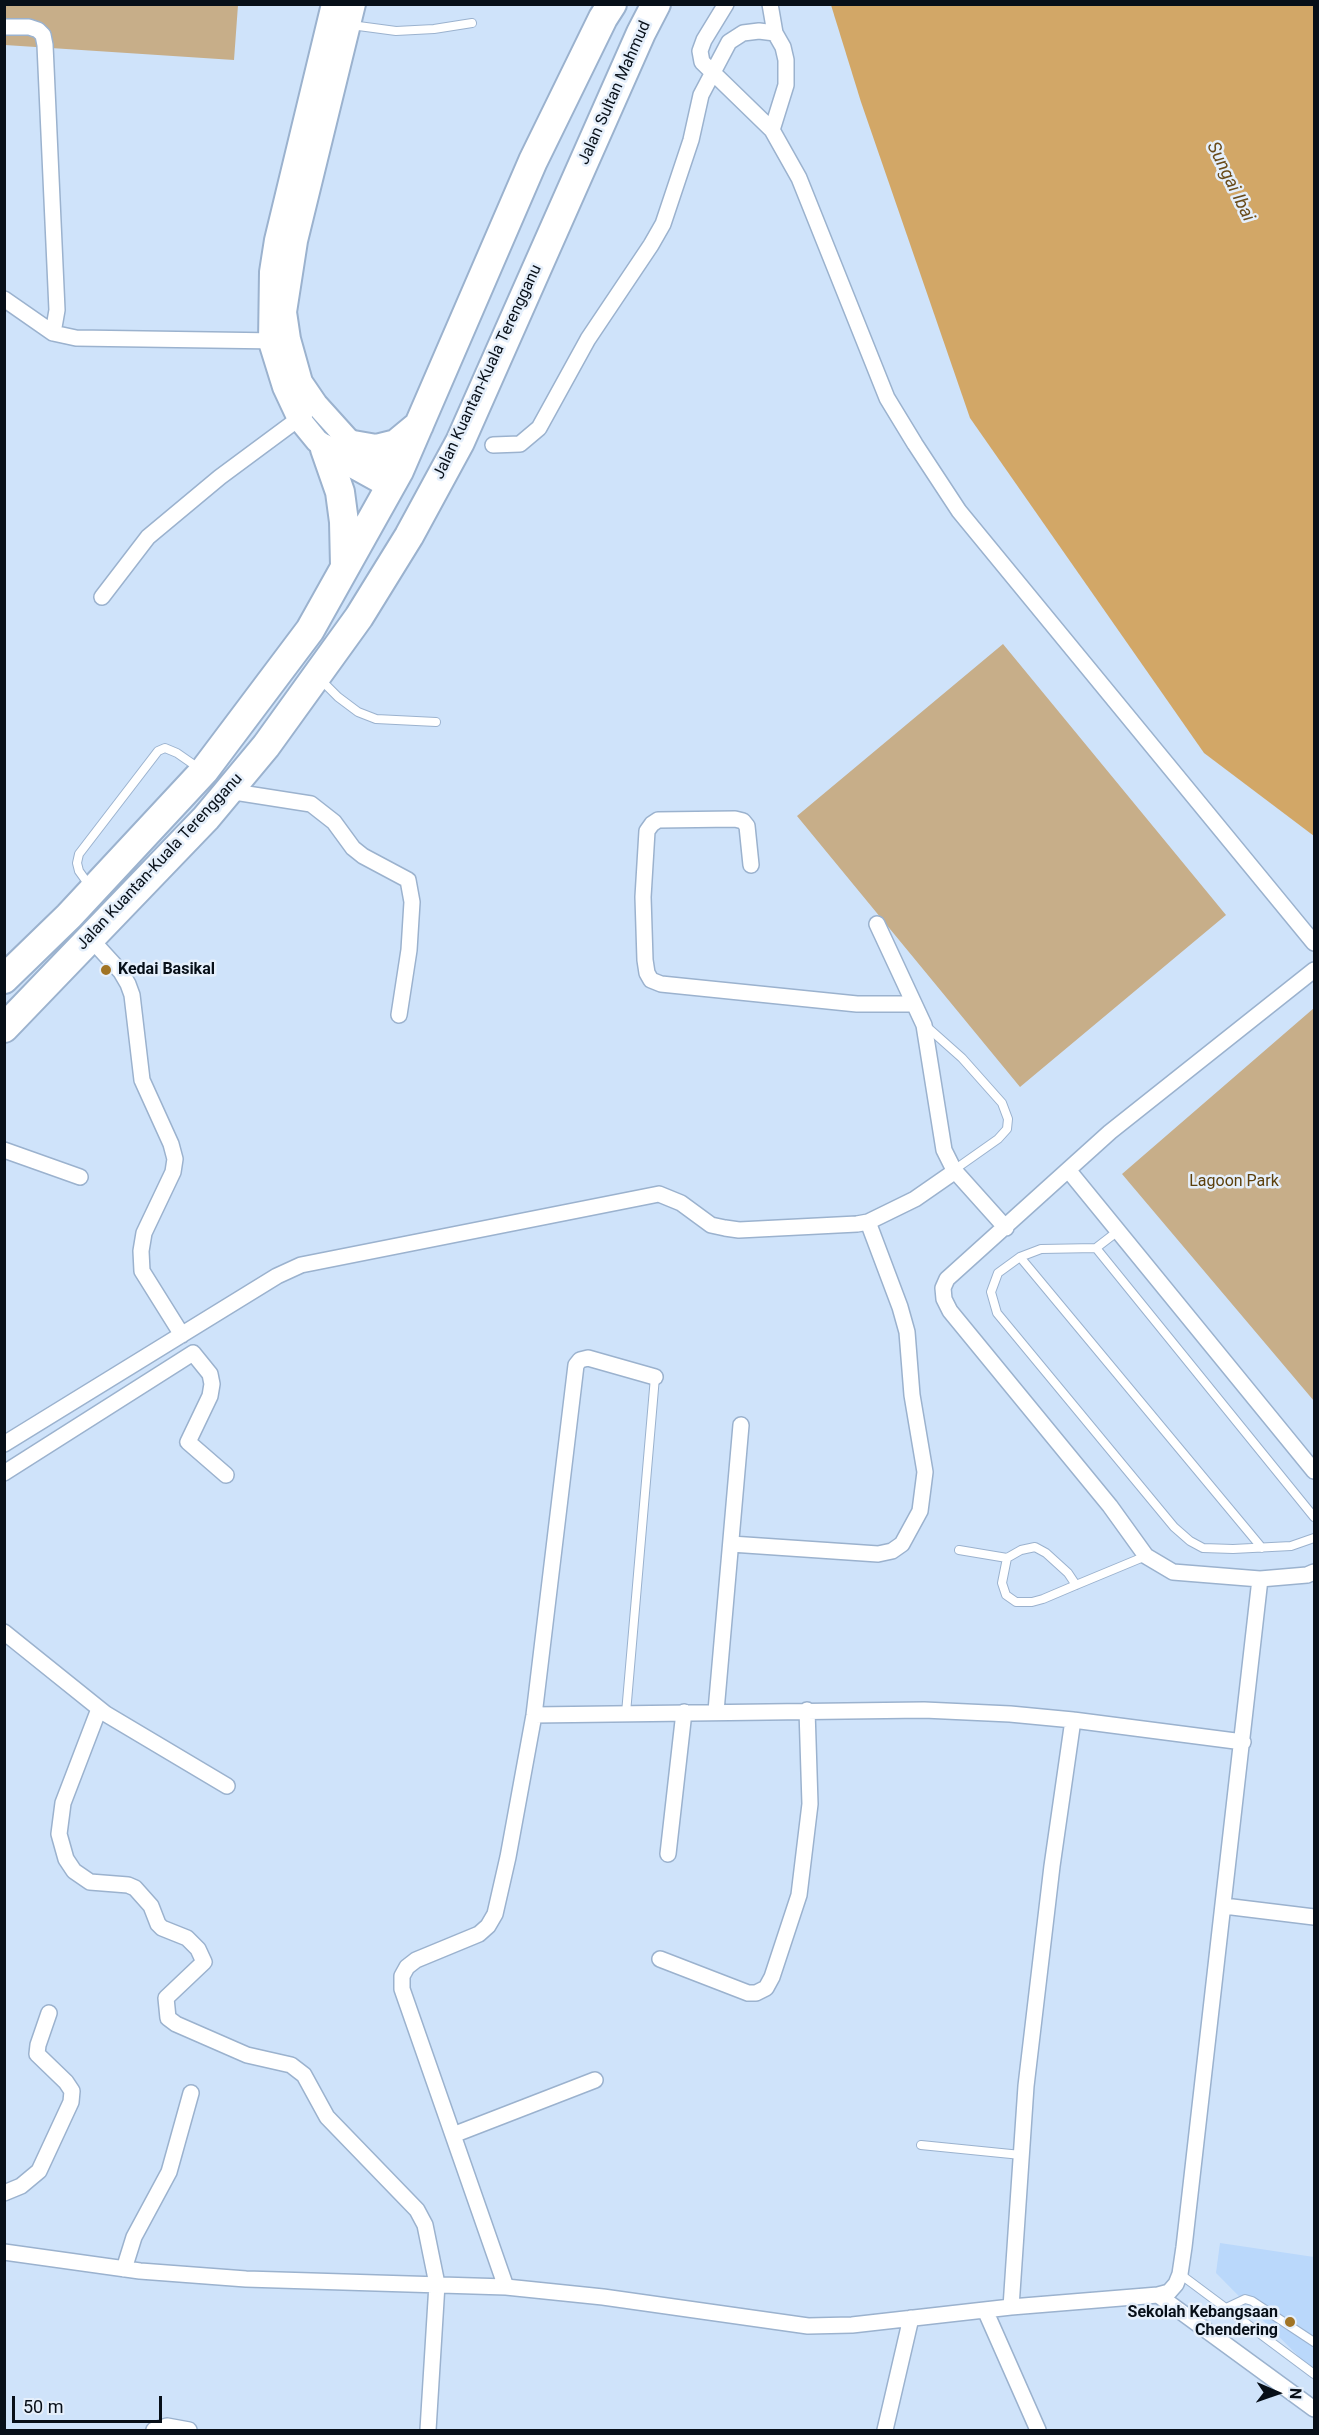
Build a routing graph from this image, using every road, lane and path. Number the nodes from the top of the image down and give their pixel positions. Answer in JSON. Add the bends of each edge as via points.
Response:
{"nodes":[{"id":1,"x":612,"y":4,"type":"edge"},
{"id":2,"x":656,"y":4,"type":"edge"},
{"id":3,"x":726,"y":4,"type":"edge"},
{"id":4,"x":770,"y":4,"type":"edge"},
{"id":5,"x":341,"y":13,"type":"edge"},
{"id":6,"x":472,"y":23,"type":"dead end"},
{"id":7,"x":4,"y":27,"type":"edge"},
{"id":8,"x":775,"y":33,"type":"junction"},
{"id":9,"x":713,"y":72,"type":"junction"},
{"id":10,"x":772,"y":130,"type":"junction"},
{"id":11,"x":575,"y":181,"type":"joint"},
{"id":12,"x":4,"y":299,"type":"edge"},
{"id":13,"x":54,"y":333,"type":"junction"},
{"id":14,"x":280,"y":341,"type":"junction"},
{"id":15,"x":308,"y":412,"type":"junction"},
{"id":16,"x":419,"y":425,"type":"junction"},
{"id":17,"x":494,"y":445,"type":"dead end"},
{"id":18,"x":339,"y":447,"type":"junction"},
{"id":19,"x":453,"y":454,"type":"junction"},
{"id":20,"x":398,"y":481,"type":"junction"},
{"id":21,"x":409,"y":536,"type":"junction"},
{"id":22,"x":345,"y":568,"type":"junction"},
{"id":23,"x":102,"y":597,"type":"dead end"},
{"id":24,"x":317,"y":676,"type":"junction"},
{"id":25,"x":436,"y":722,"type":"dead end"},
{"id":26,"x":204,"y":771,"type":"junction"},
{"id":27,"x":228,"y":791,"type":"junction"},
{"id":28,"x":751,"y":865,"type":"dead end"},
{"id":29,"x":93,"y":890,"type":"junction"},
{"id":30,"x":877,"y":924,"type":"dead end"},
{"id":31,"x":90,"y":938,"type":"junction"},
{"id":32,"x":1314,"y":943,"type":"edge"},
{"id":33,"x":1314,"y":970,"type":"edge"},
{"id":34,"x":4,"y":979,"type":"edge"},
{"id":35,"x":914,"y":1004,"type":"junction"},
{"id":36,"x":399,"y":1015,"type":"dead end"},
{"id":37,"x":924,"y":1025,"type":"junction"},
{"id":38,"x":4,"y":1028,"type":"edge"},
{"id":39,"x":4,"y":1150,"type":"edge"},
{"id":40,"x":954,"y":1170,"type":"junction"},
{"id":41,"x":1069,"y":1171,"type":"junction"},
{"id":42,"x":80,"y":1177,"type":"dead end"},
{"id":43,"x":868,"y":1222,"type":"junction"},
{"id":44,"x":1006,"y":1228,"type":"junction"},
{"id":45,"x":1118,"y":1231,"type":"junction"},
{"id":46,"x":1096,"y":1248,"type":"junction"},
{"id":47,"x":1020,"y":1257,"type":"junction"},
{"id":48,"x":182,"y":1335,"type":"junction"},
{"id":49,"x":655,"y":1377,"type":"joint"},
{"id":50,"x":741,"y":1425,"type":"dead end"},
{"id":51,"x":4,"y":1444,"type":"edge"},
{"id":52,"x":1314,"y":1471,"type":"edge"},
{"id":53,"x":4,"y":1473,"type":"edge"},
{"id":54,"x":226,"y":1475,"type":"dead end"},
{"id":55,"x":1314,"y":1517,"type":"edge"},
{"id":56,"x":1314,"y":1538,"type":"edge"},
{"id":57,"x":731,"y":1544,"type":"junction"},
{"id":58,"x":1262,"y":1548,"type":"junction"},
{"id":59,"x":959,"y":1550,"type":"dead end"},
{"id":60,"x":1146,"y":1556,"type":"junction"},
{"id":61,"x":1007,"y":1558,"type":"junction"},
{"id":62,"x":1314,"y":1572,"type":"edge"},
{"id":63,"x":1260,"y":1579,"type":"junction"},
{"id":64,"x":1076,"y":1585,"type":"junction"},
{"id":65,"x":4,"y":1632,"type":"edge"},
{"id":66,"x":99,"y":1709,"type":"junction"},
{"id":67,"x":807,"y":1710,"type":"junction"},
{"id":68,"x":716,"y":1711,"type":"junction"},
{"id":69,"x":684,"y":1712,"type":"junction"},
{"id":70,"x":626,"y":1713,"type":"junction"},
{"id":71,"x":534,"y":1715,"type":"junction"},
{"id":72,"x":1073,"y":1720,"type":"junction"},
{"id":73,"x":1243,"y":1742,"type":"junction"},
{"id":74,"x":227,"y":1786,"type":"dead end"},
{"id":75,"x":668,"y":1854,"type":"dead end"},
{"id":76,"x":1224,"y":1906,"type":"junction"},
{"id":77,"x":1314,"y":1917,"type":"edge"},
{"id":78,"x":660,"y":1959,"type":"dead end"},
{"id":79,"x":49,"y":2013,"type":"dead end"},
{"id":80,"x":595,"y":2080,"type":"dead end"},
{"id":81,"x":191,"y":2093,"type":"dead end"},
{"id":82,"x":453,"y":2135,"type":"junction"},
{"id":83,"x":921,"y":2145,"type":"dead end"},
{"id":84,"x":1021,"y":2155,"type":"junction"},
{"id":85,"x":4,"y":2193,"type":"edge"},
{"id":86,"x":4,"y":2252,"type":"edge"},
{"id":87,"x":124,"y":2269,"type":"junction"},
{"id":88,"x":1180,"y":2274,"type":"junction"},
{"id":89,"x":437,"y":2284,"type":"junction"},
{"id":90,"x":506,"y":2287,"type":"junction"},
{"id":91,"x":1158,"y":2295,"type":"junction"},
{"id":92,"x":1011,"y":2307,"type":"junction"},
{"id":93,"x":1226,"y":2308,"type":"junction"},
{"id":94,"x":985,"y":2310,"type":"junction"},
{"id":95,"x":911,"y":2318,"type":"junction"},
{"id":96,"x":1314,"y":2342,"type":"edge"},
{"id":97,"x":1314,"y":2370,"type":"edge"},
{"id":98,"x":1314,"y":2409,"type":"edge"},
{"id":99,"x":154,"y":2430,"type":"edge"},
{"id":100,"x":189,"y":2430,"type":"edge"},
{"id":101,"x":428,"y":2430,"type":"edge"},
{"id":102,"x":885,"y":2430,"type":"edge"},
{"id":103,"x":1038,"y":2430,"type":"edge"}],
"edges":[{"from":1,"to":16,"type":"highway","name":"Jalan Kuantan-Kuala Terengganu","via":[[533,161]]},
{"from":2,"to":11,"type":"highway","name":"Jalan Sultan Mahmud"},
{"from":3,"to":9,"type":"street","via":[[700,51],[702,62]]},
{"from":4,"to":8,"type":"street"},
{"from":5,"to":6,"type":"lane","via":[[396,31]]},
{"from":5,"to":14,"type":"street","via":[[276,240],[271,272]]},
{"from":7,"to":13,"type":"street","via":[[38,30],[45,45],[57,310]]},
{"from":8,"to":9,"type":"street","via":[[759,31],[736,37],[729,42]]},
{"from":8,"to":10,"type":"street","via":[[783,47],[787,72]]},
{"from":9,"to":10,"type":"street"},
{"from":9,"to":17,"type":"street","via":[[700,95],[691,140],[663,224],[651,245],[588,339],[539,428],[520,444]]},
{"from":10,"to":32,"type":"street","via":[[799,178],[887,398],[921,454],[959,511]]},
{"from":11,"to":19,"type":"highway","name":"Jalan Kuantan-Kuala Terengganu"},
{"from":12,"to":13,"type":"street"},
{"from":13,"to":14,"type":"street","via":[[76,338]]},
{"from":14,"to":15,"type":"street","via":[[301,382]]},
{"from":15,"to":18,"type":"street"},
{"from":15,"to":23,"type":"street","via":[[148,537]]},
{"from":16,"to":18,"type":"highway","via":[[396,444],[376,449]]},
{"from":16,"to":20,"type":"highway","name":"Jalan Kuantan-Kuala Terengganu"},
{"from":18,"to":20,"type":"street"},
{"from":18,"to":22,"type":"highway"},
{"from":19,"to":20,"type":"highway","via":[[424,475]]},
{"from":19,"to":21,"type":"highway","name":"Jalan Kuantan-Kuala Terengganu"},
{"from":20,"to":21,"type":"highway","via":[[409,508]]},
{"from":20,"to":22,"type":"highway","name":"Jalan Kuantan-Kuala Terengganu"},
{"from":21,"to":24,"type":"highway","name":"Jalan Kuantan-Kuala Terengganu"},
{"from":22,"to":26,"type":"highway","name":"Jalan Kuantan-Kuala Terengganu","via":[[310,630]]},
{"from":24,"to":25,"type":"lane","via":[[358,712],[376,719]]},
{"from":24,"to":27,"type":"highway","name":"Jalan Kuantan-Kuala Terengganu"},
{"from":26,"to":29,"type":"highway","name":"Jalan Kuantan-Kuala Terengganu"},
{"from":26,"to":29,"type":"lane","via":[[177,753],[165,748],[158,751],[79,854],[79,871]]},
{"from":27,"to":31,"type":"highway","name":"Jalan Kuantan-Kuala Terengganu"},
{"from":27,"to":36,"type":"street","via":[[311,804],[334,822],[363,856],[408,880],[412,902],[409,950]]},
{"from":28,"to":35,"type":"street","via":[[743,820],[658,820],[652,824],[647,831],[643,897],[645,960],[651,980],[857,1004]]},
{"from":29,"to":34,"type":"highway","name":"Jalan Kuantan-Kuala Terengganu"},
{"from":30,"to":35,"type":"street"},
{"from":31,"to":38,"type":"highway","name":"Jalan Kuantan-Kuala Terengganu"},
{"from":31,"to":48,"type":"street","via":[[122,972],[128,984],[142,1080],[175,1159],[173,1172],[144,1233],[141,1251],[142,1271]]},
{"from":33,"to":41,"type":"street","via":[[1110,1132]]},
{"from":35,"to":37,"type":"street"},
{"from":37,"to":40,"type":"street","via":[[939,1128]]},
{"from":37,"to":40,"type":"lane","via":[[962,1058],[1002,1102],[1008,1119],[1007,1129],[998,1139]]},
{"from":39,"to":42,"type":"street"},
{"from":40,"to":43,"type":"street","via":[[915,1199]]},
{"from":40,"to":44,"type":"street"},
{"from":41,"to":44,"type":"street"},
{"from":41,"to":45,"type":"street"},
{"from":43,"to":48,"type":"street","via":[[836,1227],[739,1230],[711,1225],[681,1203],[658,1194],[301,1265]]},
{"from":43,"to":57,"type":"street","via":[[907,1332],[912,1395],[925,1472],[920,1511],[902,1544],[878,1554]]},
{"from":44,"to":60,"type":"street","via":[[947,1279],[944,1299]]},
{"from":45,"to":46,"type":"lane"},
{"from":45,"to":52,"type":"street"},
{"from":46,"to":47,"type":"lane","via":[[1041,1249]]},
{"from":46,"to":55,"type":"lane"},
{"from":47,"to":58,"type":"lane"},
{"from":47,"to":58,"type":"lane","via":[[998,1273],[991,1292],[997,1313],[1167,1518],[1203,1548]]},
{"from":48,"to":51,"type":"street"},
{"from":49,"to":70,"type":"lane"},
{"from":49,"to":71,"type":"street","via":[[588,1358],[576,1365]]},
{"from":50,"to":57,"type":"street"},
{"from":53,"to":54,"type":"street","via":[[193,1353],[210,1374],[212,1384],[188,1442]]},
{"from":56,"to":58,"type":"lane","via":[[1291,1546]]},
{"from":57,"to":68,"type":"street"},
{"from":59,"to":61,"type":"lane"},
{"from":60,"to":63,"type":"street","via":[[1173,1572]]},
{"from":60,"to":64,"type":"lane"},
{"from":61,"to":64,"type":"lane","via":[[1035,1547],[1068,1573]]},
{"from":61,"to":64,"type":"lane","via":[[1002,1583],[1006,1595],[1016,1602],[1043,1599]]},
{"from":62,"to":63,"type":"street"},
{"from":63,"to":73,"type":"street"},
{"from":65,"to":66,"type":"street"},
{"from":66,"to":74,"type":"street"},
{"from":66,"to":89,"type":"street","via":[[63,1803],[59,1834],[66,1859],[74,1871],[90,1882],[135,1888],[151,1906],[158,1924],[187,1938],[201,1954],[203,1965],[166,1998],[168,2018],[247,2055],[291,2065],[304,2075],[327,2117],[417,2210],[425,2225]]},
{"from":67,"to":68,"type":"street"},
{"from":67,"to":72,"type":"street","via":[[924,1710]]},
{"from":67,"to":78,"type":"street","via":[[810,1804],[800,1894],[766,1988],[748,1993]]},
{"from":68,"to":69,"type":"street"},
{"from":69,"to":70,"type":"street"},
{"from":69,"to":75,"type":"street"},
{"from":70,"to":71,"type":"street"},
{"from":71,"to":82,"type":"street","via":[[495,1914],[479,1934],[416,1960],[402,1976],[402,1989]]},
{"from":72,"to":73,"type":"street"},
{"from":72,"to":84,"type":"street","via":[[1052,1866]]},
{"from":73,"to":76,"type":"street"},
{"from":76,"to":77,"type":"street"},
{"from":76,"to":88,"type":"street"},
{"from":79,"to":85,"type":"street","via":[[37,2054],[66,2082],[72,2091],[71,2102],[39,2171],[21,2186]]},
{"from":80,"to":82,"type":"street"},
{"from":81,"to":87,"type":"street","via":[[169,2172],[137,2229]]},
{"from":82,"to":90,"type":"street"},
{"from":83,"to":84,"type":"lane"},
{"from":84,"to":92,"type":"street"},
{"from":86,"to":87,"type":"street"},
{"from":87,"to":89,"type":"street","via":[[246,2279]]},
{"from":88,"to":91,"type":"street","via":[[1169,2292]]},
{"from":88,"to":93,"type":"lane"},
{"from":89,"to":90,"type":"street"},
{"from":89,"to":101,"type":"street"},
{"from":90,"to":95,"type":"street","via":[[807,2326]]},
{"from":91,"to":92,"type":"street"},
{"from":91,"to":98,"type":"street"},
{"from":92,"to":94,"type":"street"},
{"from":93,"to":96,"type":"lane","via":[[1245,2299],[1252,2301]]},
{"from":93,"to":97,"type":"lane"},
{"from":94,"to":95,"type":"street"},
{"from":94,"to":103,"type":"street"},
{"from":95,"to":102,"type":"street"},
{"from":99,"to":100,"type":"street","via":[[167,2426]]}]}
